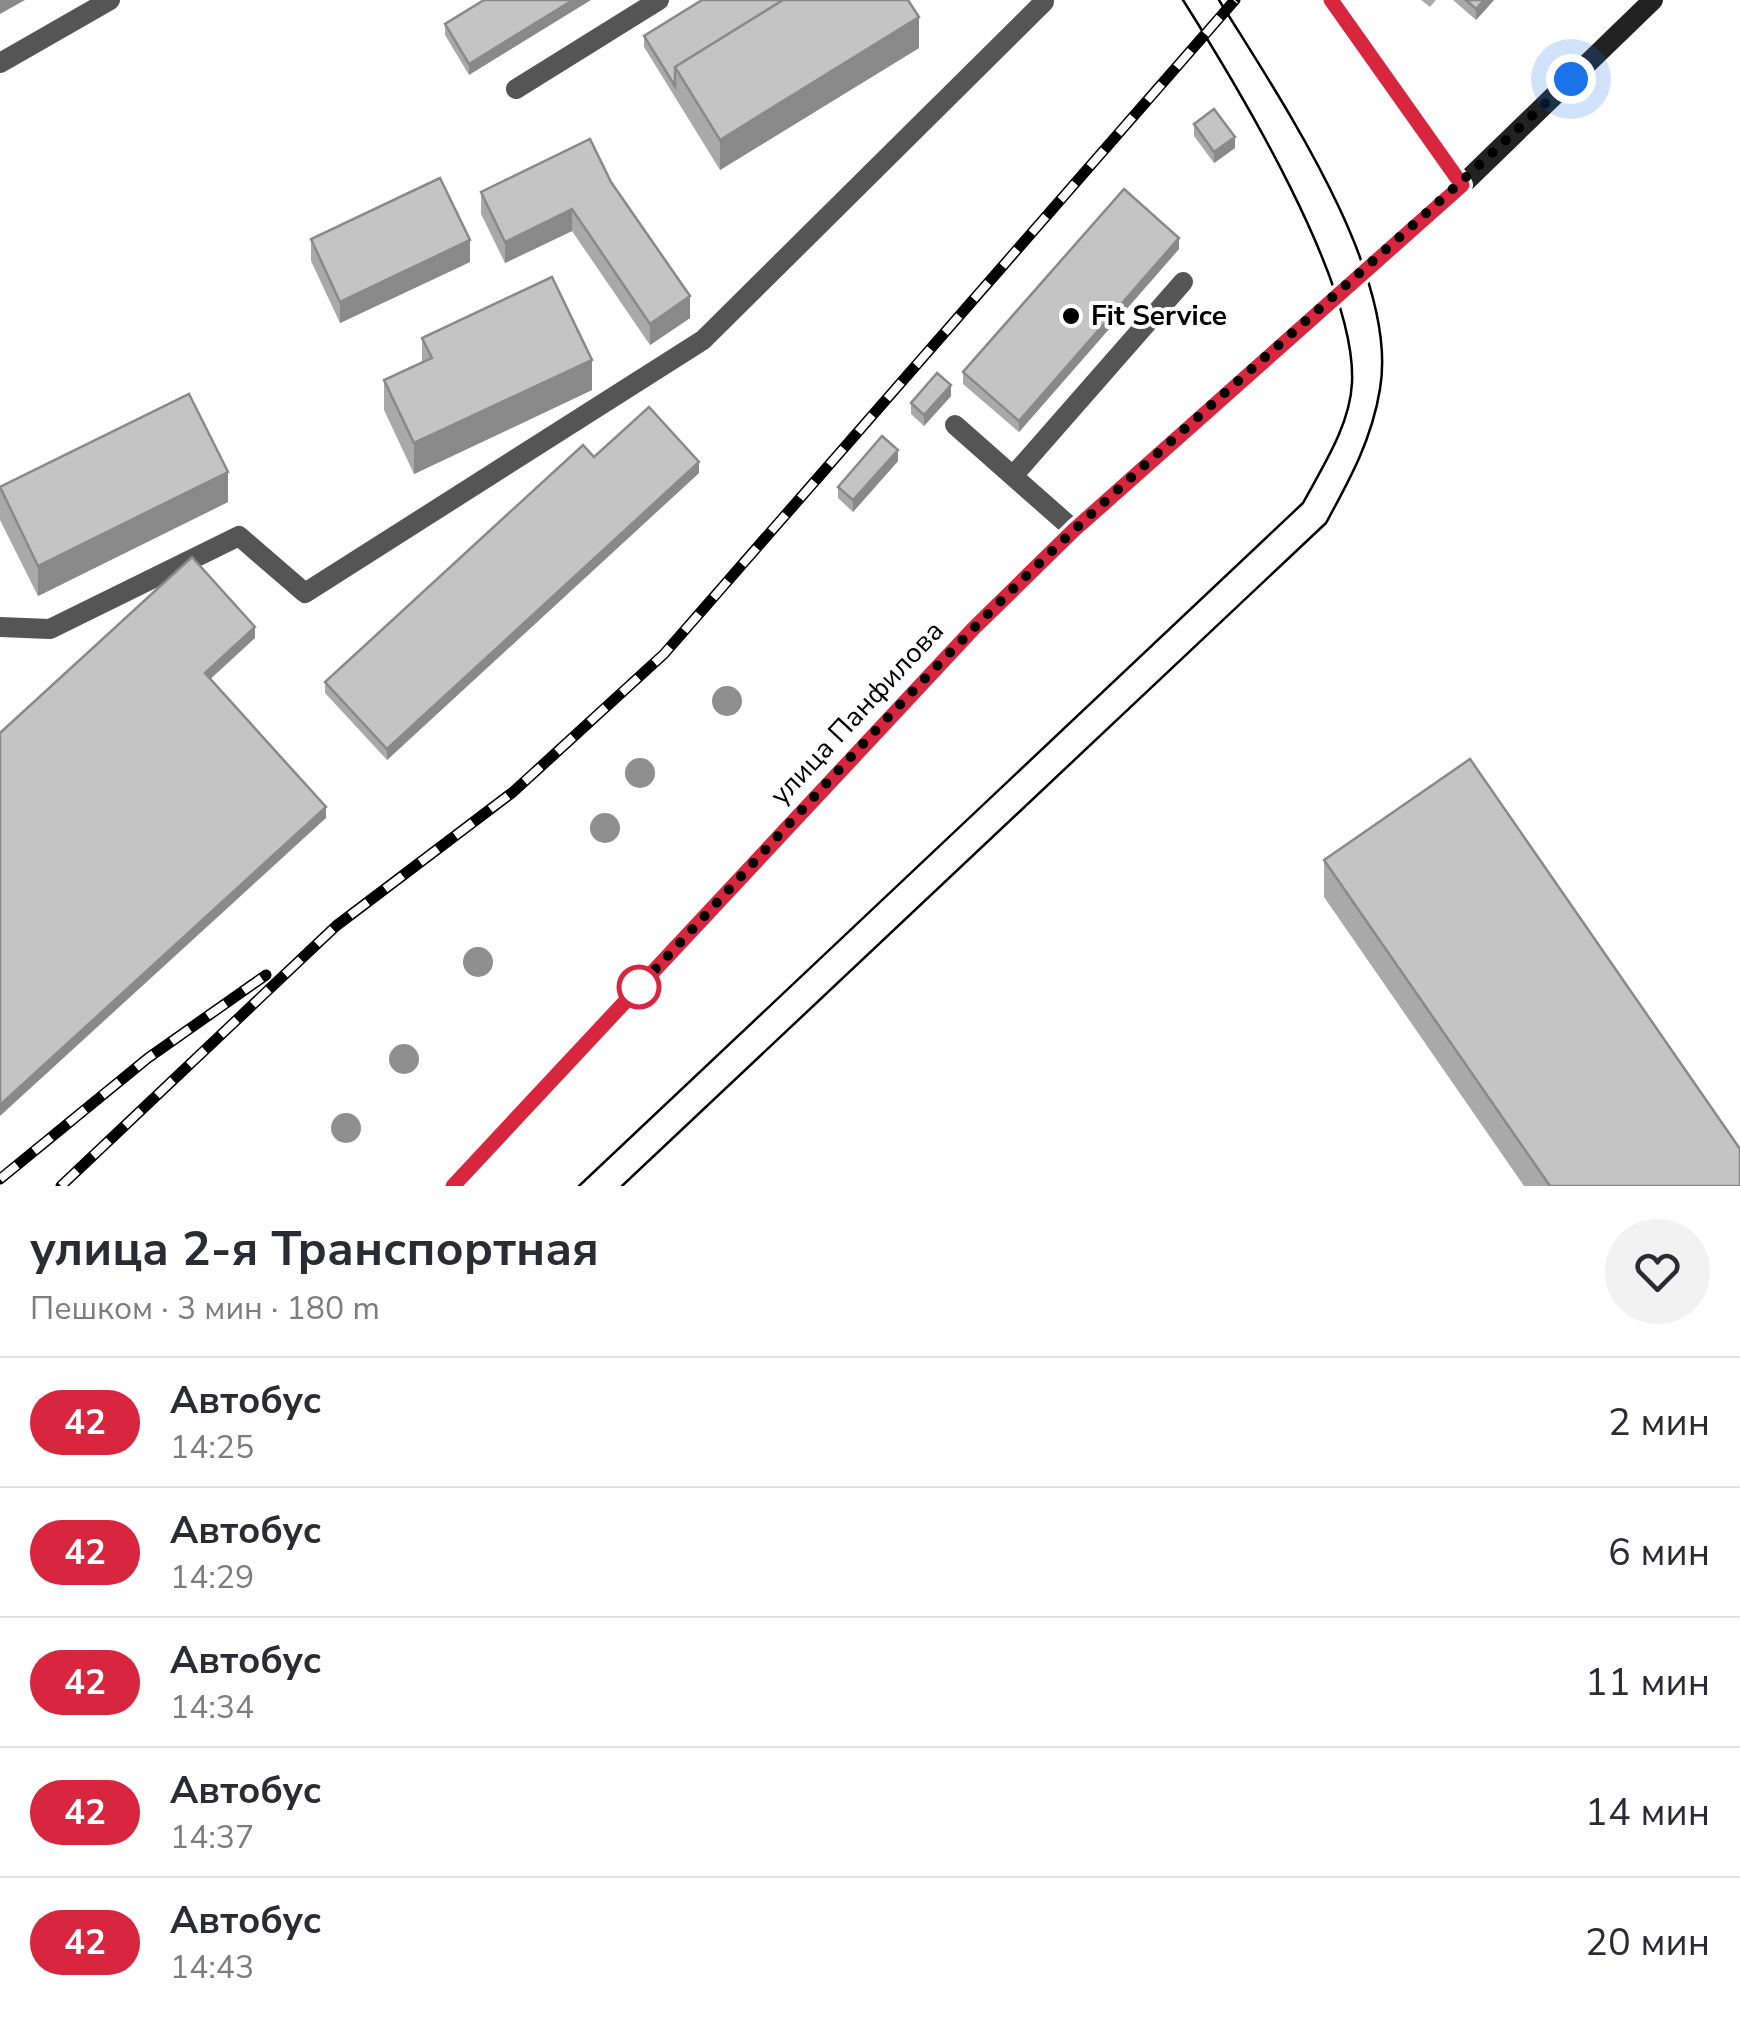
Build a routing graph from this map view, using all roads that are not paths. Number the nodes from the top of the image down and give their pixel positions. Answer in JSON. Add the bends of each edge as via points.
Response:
{"nodes":[{"id":1,"x":110,"y":0,"type":"edge"},
{"id":2,"x":659,"y":0,"type":"edge"},
{"id":3,"x":1331,"y":0,"type":"edge"},
{"id":4,"x":1653,"y":0,"type":"edge"},
{"id":5,"x":1044,"y":2,"type":"edge"},
{"id":6,"x":0,"y":63,"type":"edge"},
{"id":7,"x":516,"y":89,"type":"dead end"},
{"id":8,"x":1462,"y":185,"type":"junction"},
{"id":9,"x":1183,"y":282,"type":"dead end"},
{"id":10,"x":955,"y":425,"type":"dead end"},
{"id":11,"x":1013,"y":476,"type":"junction"},
{"id":12,"x":1074,"y":530,"type":"junction"},
{"id":13,"x":0,"y":627,"type":"edge"},
{"id":14,"x":453,"y":1186,"type":"edge"}],
"edges":[{"from":1,"to":6,"type":"lane"},
{"from":2,"to":7,"type":"lane"},
{"from":3,"to":8,"type":"main road"},
{"from":4,"to":8,"type":"main road","name":"улица Панфилова"},
{"from":5,"to":13,"type":"lane","via":[[703,340],[305,592],[239,536],[50,629]]},
{"from":8,"to":12,"type":"main road","name":"улица Панфилова"},
{"from":9,"to":11,"type":"lane"},
{"from":10,"to":11,"type":"lane"},
{"from":11,"to":12,"type":"lane"},
{"from":12,"to":14,"type":"main road","name":"улица Панфилова","via":[[974,628]]}]}
